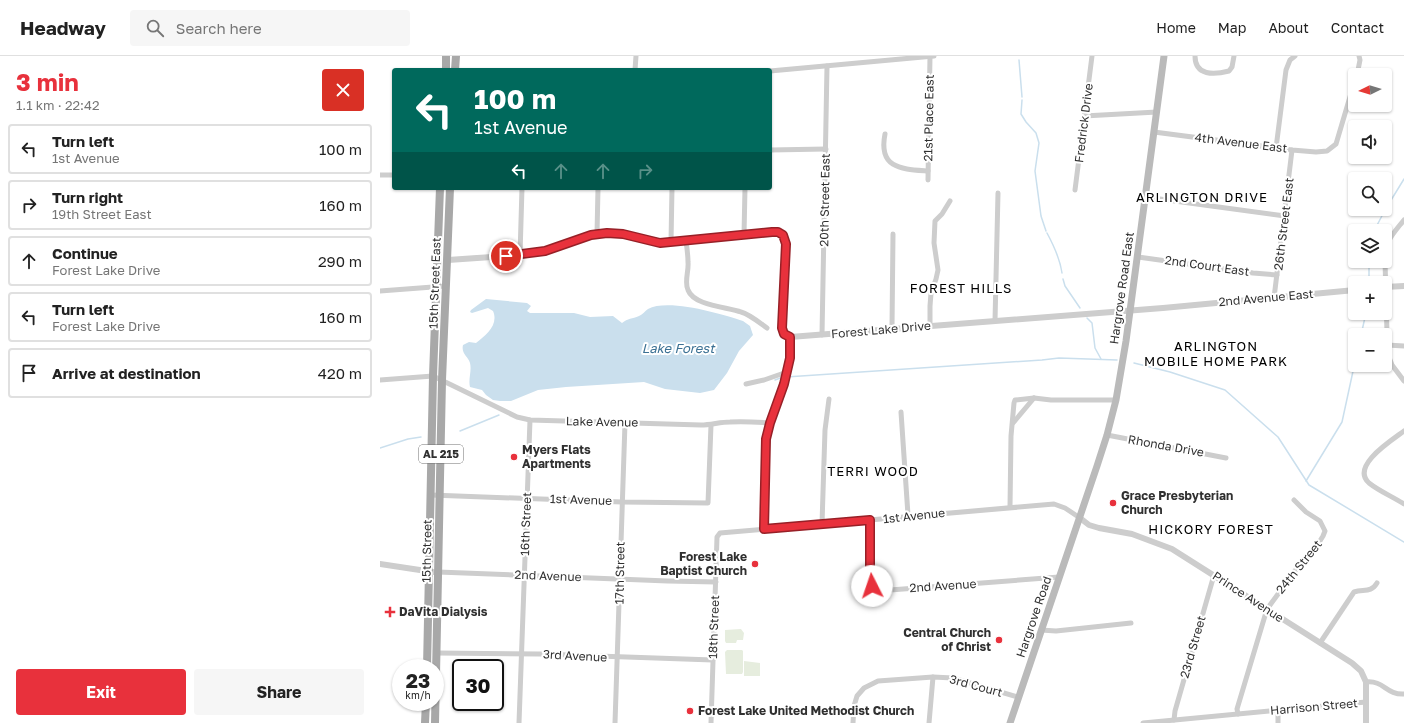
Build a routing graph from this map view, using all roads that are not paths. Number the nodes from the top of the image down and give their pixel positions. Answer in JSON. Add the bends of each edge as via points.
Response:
{"nodes":[{"id":1,"x":446,"y":56,"type":"edge"},
{"id":2,"x":456,"y":56,"type":"edge"},
{"id":3,"x":636,"y":56,"type":"edge"},
{"id":4,"x":930,"y":56,"type":"edge"},
{"id":5,"x":934,"y":56,"type":"edge"},
{"id":6,"x":1092,"y":56,"type":"edge"},
{"id":7,"x":1164,"y":56,"type":"edge"},
{"id":8,"x":1195,"y":56,"type":"edge"},
{"id":9,"x":1234,"y":56,"type":"edge"},
{"id":10,"x":1295,"y":56,"type":"edge"},
{"id":11,"x":1359,"y":56,"type":"edge"},
{"id":12,"x":886,"y":58,"type":"edge"},
{"id":13,"x":827,"y":66,"type":"junction"},
{"id":14,"x":446,"y":68,"type":"edge"},
{"id":15,"x":455,"y":68,"type":"edge"},
{"id":16,"x":635,"y":68,"type":"edge"},
{"id":17,"x":1358,"y":68,"type":"edge"},
{"id":18,"x":772,"y":71,"type":"edge"},
{"id":19,"x":1348,"y":104,"type":"edge"},
{"id":20,"x":1157,"y":112,"type":"junction"},
{"id":21,"x":1084,"y":116,"type":"junction"},
{"id":22,"x":1154,"y":132,"type":"junction"},
{"id":23,"x":885,"y":134,"type":"dead end"},
{"id":24,"x":1276,"y":148,"type":"junction"},
{"id":25,"x":826,"y":149,"type":"junction"},
{"id":26,"x":772,"y":150,"type":"edge"},
{"id":27,"x":1292,"y":150,"type":"junction"},
{"id":28,"x":928,"y":171,"type":"junction"},
{"id":29,"x":380,"y":175,"type":"edge"},
{"id":30,"x":392,"y":175,"type":"edge"},
{"id":31,"x":928,"y":180,"type":"dead end"},
{"id":32,"x":440,"y":190,"type":"edge"},
{"id":33,"x":450,"y":190,"type":"edge"},
{"id":34,"x":522,"y":190,"type":"edge"},
{"id":35,"x":598,"y":190,"type":"edge"},
{"id":36,"x":672,"y":190,"type":"edge"},
{"id":37,"x":745,"y":190,"type":"edge"},
{"id":38,"x":1075,"y":190,"type":"dead end"},
{"id":39,"x":998,"y":193,"type":"dead end"},
{"id":40,"x":1146,"y":198,"type":"junction"},
{"id":41,"x":950,"y":201,"type":"dead end"},
{"id":42,"x":1285,"y":216,"type":"junction"},
{"id":43,"x":1404,"y":221,"type":"edge"},
{"id":44,"x":597,"y":234,"type":"junction"},
{"id":45,"x":893,"y":234,"type":"dead end"},
{"id":46,"x":744,"y":235,"type":"junction"},
{"id":47,"x":686,"y":241,"type":"junction"},
{"id":48,"x":672,"y":242,"type":"junction"},
{"id":49,"x":520,"y":255,"type":"junction"},
{"id":50,"x":1138,"y":257,"type":"junction"},
{"id":51,"x":448,"y":260,"type":"junction"},
{"id":52,"x":438,"y":261,"type":"junction"},
{"id":53,"x":1277,"y":275,"type":"junction"},
{"id":54,"x":1386,"y":276,"type":"edge"},
{"id":55,"x":446,"y":286,"type":"junction"},
{"id":56,"x":1404,"y":286,"type":"edge"},
{"id":57,"x":437,"y":287,"type":"junction"},
{"id":58,"x":1392,"y":287,"type":"edge"},
{"id":59,"x":380,"y":291,"type":"edge"},
{"id":60,"x":1348,"y":291,"type":"edge"},
{"id":61,"x":1274,"y":298,"type":"junction"},
{"id":62,"x":1177,"y":307,"type":"joint"},
{"id":63,"x":1130,"y":311,"type":"junction"},
{"id":64,"x":995,"y":321,"type":"junction"},
{"id":65,"x":930,"y":326,"type":"junction"},
{"id":66,"x":767,"y":328,"type":"dead end"},
{"id":67,"x":892,"y":328,"type":"junction"},
{"id":68,"x":822,"y":335,"type":"junction"},
{"id":69,"x":790,"y":337,"type":"junction"},
{"id":70,"x":1392,"y":345,"type":"edge"},
{"id":71,"x":1404,"y":346,"type":"edge"},
{"id":72,"x":1392,"y":365,"type":"edge"},
{"id":73,"x":787,"y":372,"type":"junction"},
{"id":74,"x":433,"y":376,"type":"junction"},
{"id":75,"x":380,"y":380,"type":"edge"},
{"id":76,"x":442,"y":380,"type":"junction"},
{"id":77,"x":1404,"y":381,"type":"edge"},
{"id":78,"x":746,"y":384,"type":"dead end"},
{"id":79,"x":1034,"y":398,"type":"junction"},
{"id":80,"x":829,"y":399,"type":"dead end"},
{"id":81,"x":1116,"y":400,"type":"junction"},
{"id":82,"x":901,"y":412,"type":"dead end"},
{"id":83,"x":530,"y":420,"type":"junction"},
{"id":84,"x":625,"y":423,"type":"junction"},
{"id":85,"x":770,"y":423,"type":"junction"},
{"id":86,"x":1013,"y":423,"type":"junction"},
{"id":87,"x":711,"y":426,"type":"junction"},
{"id":88,"x":1404,"y":430,"type":"edge"},
{"id":89,"x":1107,"y":436,"type":"junction"},
{"id":90,"x":1226,"y":458,"type":"dead end"},
{"id":91,"x":431,"y":495,"type":"junction"},
{"id":92,"x":440,"y":496,"type":"junction"},
{"id":93,"x":527,"y":498,"type":"junction"},
{"id":94,"x":1294,"y":500,"type":"dead end"},
{"id":95,"x":622,"y":502,"type":"junction"},
{"id":96,"x":1404,"y":504,"type":"edge"},
{"id":97,"x":1010,"y":507,"type":"junction"},
{"id":98,"x":908,"y":515,"type":"junction"},
{"id":99,"x":1080,"y":518,"type":"junction"},
{"id":100,"x":870,"y":520,"type":"junction"},
{"id":101,"x":822,"y":524,"type":"junction"},
{"id":102,"x":764,"y":529,"type":"junction"},
{"id":103,"x":720,"y":532,"type":"joint"},
{"id":104,"x":380,"y":564,"type":"edge"},
{"id":105,"x":429,"y":571,"type":"junction"},
{"id":106,"x":438,"y":572,"type":"junction"},
{"id":107,"x":524,"y":575,"type":"junction"},
{"id":108,"x":1214,"y":575,"type":"junction"},
{"id":109,"x":1059,"y":577,"type":"junction"},
{"id":110,"x":620,"y":578,"type":"junction"},
{"id":111,"x":716,"y":582,"type":"junction"},
{"id":112,"x":1377,"y":583,"type":"dead end"},
{"id":113,"x":1266,"y":609,"type":"junction"},
{"id":114,"x":1131,"y":623,"type":"dead end"},
{"id":115,"x":1041,"y":630,"type":"junction"},
{"id":116,"x":1320,"y":643,"type":"junction"},
{"id":117,"x":437,"y":653,"type":"junction"},
{"id":118,"x":521,"y":654,"type":"junction"},
{"id":119,"x":618,"y":658,"type":"junction"},
{"id":120,"x":427,"y":659,"type":"edge"},
{"id":121,"x":713,"y":660,"type":"junction"},
{"id":122,"x":933,"y":677,"type":"junction"},
{"id":123,"x":1366,"y":682,"type":"junction"},
{"id":124,"x":1404,"y":694,"type":"edge"},
{"id":125,"x":1018,"y":697,"type":"junction"},
{"id":126,"x":1366,"y":702,"type":"junction"},
{"id":127,"x":1278,"y":710,"type":"junction"},
{"id":128,"x":426,"y":711,"type":"edge"},
{"id":129,"x":1238,"y":714,"type":"junction"},
{"id":130,"x":1174,"y":720,"type":"junction"},
{"id":131,"x":425,"y":723,"type":"edge"},
{"id":132,"x":435,"y":723,"type":"edge"},
{"id":133,"x":519,"y":723,"type":"edge"},
{"id":134,"x":615,"y":723,"type":"edge"},
{"id":135,"x":710,"y":723,"type":"edge"},
{"id":136,"x":852,"y":723,"type":"edge"},
{"id":137,"x":929,"y":723,"type":"edge"},
{"id":138,"x":1010,"y":723,"type":"edge"},
{"id":139,"x":1143,"y":723,"type":"edge"},
{"id":140,"x":1278,"y":723,"type":"edge"},
{"id":141,"x":1366,"y":723,"type":"edge"}],
"edges":[{"from":1,"to":14,"type":"main road"},
{"from":2,"to":15,"type":"main road"},
{"from":3,"to":16,"type":"street"},
{"from":4,"to":5,"type":"street"},
{"from":4,"to":12,"type":"street"},
{"from":4,"to":28,"type":"street","name":"21st Place East"},
{"from":6,"to":21,"type":"street","name":"Fredrick Drive"},
{"from":7,"to":20,"type":"main road","name":"Hargrove Road East"},
{"from":8,"to":9,"type":"street","via":[[1198,69],[1213,73],[1229,71]]},
{"from":10,"to":24,"type":"street","via":[[1290,60],[1286,70]]},
{"from":11,"to":17,"type":"street"},
{"from":12,"to":13,"type":"street"},
{"from":13,"to":18,"type":"street"},
{"from":13,"to":25,"type":"street","name":"20th Street East"},
{"from":19,"to":27,"type":"street","name":"4th Avenue East","via":[[1336,144],[1327,151]]},
{"from":20,"to":21,"type":"street"},
{"from":20,"to":22,"type":"main road","name":"Hargrove Road East"},
{"from":21,"to":38,"type":"street","name":"Fredrick Drive"},
{"from":22,"to":24,"type":"street","name":"4th Avenue East"},
{"from":22,"to":40,"type":"main road","name":"Hargrove Road East"},
{"from":23,"to":28,"type":"street","via":[[884,150],[888,160],[897,167],[907,170]]},
{"from":24,"to":27,"type":"street","name":"4th Avenue East"},
{"from":25,"to":26,"type":"street"},
{"from":25,"to":68,"type":"street","name":"20th Street East"},
{"from":27,"to":42,"type":"street","name":"26th Street East"},
{"from":28,"to":31,"type":"street","name":"21st Place East"},
{"from":29,"to":30,"type":"street"},
{"from":32,"to":52,"type":"main road","name":"15th Street East","number":"AL 215"},
{"from":33,"to":51,"type":"main road","name":"15th Street East","number":"AL 215"},
{"from":34,"to":49,"type":"street"},
{"from":35,"to":44,"type":"street"},
{"from":36,"to":48,"type":"street"},
{"from":37,"to":46,"type":"street"},
{"from":39,"to":64,"type":"street"},
{"from":40,"to":42,"type":"street"},
{"from":40,"to":50,"type":"main road","name":"Hargrove Road East"},
{"from":41,"to":65,"type":"street","via":[[935,221],[934,242],[938,270],[931,293]]},
{"from":42,"to":53,"type":"street","name":"26th Street East"},
{"from":43,"to":54,"type":"street","via":[[1392,234],[1387,245]]},
{"from":44,"to":48,"type":"street","via":[[623,234],[655,242]]},
{"from":44,"to":49,"type":"street","via":[[545,251]]},
{"from":45,"to":67,"type":"street"},
{"from":46,"to":47,"type":"street"},
{"from":46,"to":69,"type":"street","via":[[778,232],[785,239],[782,328],[784,334]]},
{"from":47,"to":48,"type":"street"},
{"from":47,"to":66,"type":"street","via":[[687,285],[690,295],[710,304],[741,311]]},
{"from":49,"to":51,"type":"street"},
{"from":50,"to":53,"type":"street","name":"2nd Court East"},
{"from":50,"to":63,"type":"main road","name":"Hargrove Road East"},
{"from":51,"to":52,"type":"main road"},
{"from":51,"to":55,"type":"main road","name":"15th Street East","number":"AL 215"},
{"from":52,"to":57,"type":"main road","name":"15th Street East","number":"AL 215"},
{"from":53,"to":61,"type":"street","name":"26th Street East"},
{"from":55,"to":57,"type":"street"},
{"from":55,"to":76,"type":"main road","name":"15th Street East","number":"AL 215"},
{"from":56,"to":58,"type":"street"},
{"from":57,"to":59,"type":"street"},
{"from":57,"to":74,"type":"main road","name":"15th Street East","number":"AL 215"},
{"from":60,"to":61,"type":"street","name":"2nd Avenue East"},
{"from":61,"to":62,"type":"street","name":"2nd Avenue East"},
{"from":62,"to":63,"type":"street","name":"Forest Lake Drive"},
{"from":63,"to":64,"type":"street","name":"Forest Lake Drive"},
{"from":63,"to":81,"type":"main road","name":"Hargrove Road East"},
{"from":64,"to":65,"type":"street","name":"Forest Lake Drive"},
{"from":65,"to":67,"type":"street","name":"Forest Lake Drive"},
{"from":67,"to":68,"type":"street","name":"Forest Lake Drive"},
{"from":68,"to":69,"type":"street","name":"Forest Lake Drive"},
{"from":69,"to":73,"type":"street"},
{"from":70,"to":71,"type":"street"},
{"from":72,"to":77,"type":"street"},
{"from":73,"to":78,"type":"street"},
{"from":73,"to":85,"type":"street"},
{"from":74,"to":75,"type":"street"},
{"from":74,"to":76,"type":"street","name":"Lake Avenue"},
{"from":74,"to":91,"type":"main road","name":"15th Street","number":"AL 215"},
{"from":76,"to":83,"type":"street","name":"Lake Avenue","via":[[517,417]]},
{"from":76,"to":92,"type":"main road","name":"15th Street","number":"AL 215"},
{"from":79,"to":81,"type":"street"},
{"from":79,"to":86,"type":"street"},
{"from":79,"to":86,"type":"street","via":[[1015,400]]},
{"from":80,"to":101,"type":"street","via":[[825,430]]},
{"from":81,"to":89,"type":"main road","name":"Hargrove Road East"},
{"from":82,"to":98,"type":"street"},
{"from":83,"to":84,"type":"street","name":"Lake Avenue"},
{"from":83,"to":93,"type":"street","name":"16th Street"},
{"from":84,"to":87,"type":"street","name":"Lake Avenue"},
{"from":84,"to":95,"type":"street","name":"17th Street"},
{"from":85,"to":87,"type":"street","name":"Lake Avenue","via":[[728,422]]},
{"from":85,"to":102,"type":"street","via":[[765,445]]},
{"from":86,"to":97,"type":"street"},
{"from":87,"to":95,"type":"street","name":"1st Avenue","via":[[708,503]]},
{"from":88,"to":96,"type":"street","via":[[1370,458],[1363,473],[1369,483]]},
{"from":89,"to":90,"type":"street","name":"Rhonda Drive"},
{"from":89,"to":99,"type":"main road","name":"Hargrove Road East"},
{"from":91,"to":92,"type":"street","name":"1st Avenue"},
{"from":91,"to":105,"type":"main road","name":"15th Street","number":"AL 215"},
{"from":92,"to":93,"type":"street","name":"1st Avenue"},
{"from":92,"to":106,"type":"main road","name":"15th Street","number":"AL 215"},
{"from":93,"to":95,"type":"street","name":"1st Avenue"},
{"from":93,"to":107,"type":"street","name":"16th Street"},
{"from":94,"to":113,"type":"street","name":"24th Street","via":[[1320,522],[1325,531],[1315,549],[1300,564]]},
{"from":95,"to":110,"type":"street","name":"17th Street"},
{"from":97,"to":98,"type":"street","name":"1st Avenue"},
{"from":97,"to":99,"type":"street","name":"1st Avenue","via":[[1054,504]]},
{"from":98,"to":100,"type":"street","name":"1st Avenue"},
{"from":99,"to":108,"type":"street","name":"Prince Avenue","via":[[1089,525],[1157,542]]},
{"from":99,"to":109,"type":"main road","name":"Hargrove Road"},
{"from":100,"to":101,"type":"street","name":"1st Avenue"},
{"from":100,"to":109,"type":"street","name":"2nd Avenue","via":[[870,581],[876,591]]},
{"from":101,"to":102,"type":"street","name":"1st Avenue"},
{"from":102,"to":103,"type":"street","name":"1st Avenue"},
{"from":103,"to":111,"type":"street","name":"18th Street","via":[[717,537]]},
{"from":104,"to":105,"type":"street","name":"2nd Avenue"},
{"from":105,"to":106,"type":"street","name":"2nd Avenue"},
{"from":105,"to":120,"type":"main road","name":"15th Street","number":"AL 215"},
{"from":106,"to":107,"type":"street","name":"2nd Avenue"},
{"from":106,"to":117,"type":"main road","name":"15th Street","number":"AL 215"},
{"from":107,"to":110,"type":"street","name":"2nd Avenue"},
{"from":107,"to":118,"type":"street","name":"16th Street"},
{"from":108,"to":113,"type":"street","name":"Prince Avenue"},
{"from":108,"to":130,"type":"street","name":"23rd Street","via":[[1174,711]]},
{"from":109,"to":115,"type":"main road","name":"Hargrove Road"},
{"from":110,"to":111,"type":"street","name":"2nd Avenue"},
{"from":110,"to":119,"type":"street","name":"17th Street"},
{"from":111,"to":121,"type":"street","name":"18th Street"},
{"from":112,"to":116,"type":"street","via":[[1370,590],[1354,592]]},
{"from":113,"to":116,"type":"street","name":"Prince Avenue"},
{"from":113,"to":129,"type":"street","name":"24th Street"},
{"from":114,"to":115,"type":"street","via":[[1056,631]]},
{"from":115,"to":125,"type":"main road","name":"Hargrove Road"},
{"from":116,"to":123,"type":"street","name":"Prince Avenue","via":[[1352,662],[1361,671]]},
{"from":117,"to":118,"type":"street","name":"3rd Avenue"},
{"from":117,"to":132,"type":"main road","name":"15th Street","number":"AL 215"},
{"from":118,"to":119,"type":"street","name":"3rd Avenue"},
{"from":118,"to":133,"type":"street","name":"16th Street"},
{"from":119,"to":121,"type":"street","name":"3rd Avenue"},
{"from":119,"to":134,"type":"street","name":"17th Street"},
{"from":121,"to":135,"type":"street","name":"18th Street"},
{"from":122,"to":125,"type":"street","name":"3rd Court","via":[[962,680]]},
{"from":122,"to":136,"type":"street","name":"3rd Court","via":[[884,681],[868,685],[860,691],[855,701]]},
{"from":122,"to":137,"type":"street"},
{"from":123,"to":124,"type":"street","via":[[1376,682],[1391,692]]},
{"from":123,"to":126,"type":"street"},
{"from":125,"to":138,"type":"main road","name":"Hargrove Road"},
{"from":126,"to":127,"type":"street","name":"Harrison Street"},
{"from":126,"to":141,"type":"street"},
{"from":127,"to":129,"type":"street","name":"Harrison Street"},
{"from":127,"to":140,"type":"street"},
{"from":128,"to":131,"type":"main road"},
{"from":129,"to":130,"type":"street","name":"Harrison Street"},
{"from":130,"to":139,"type":"street","name":"Harrison Street"}]}
